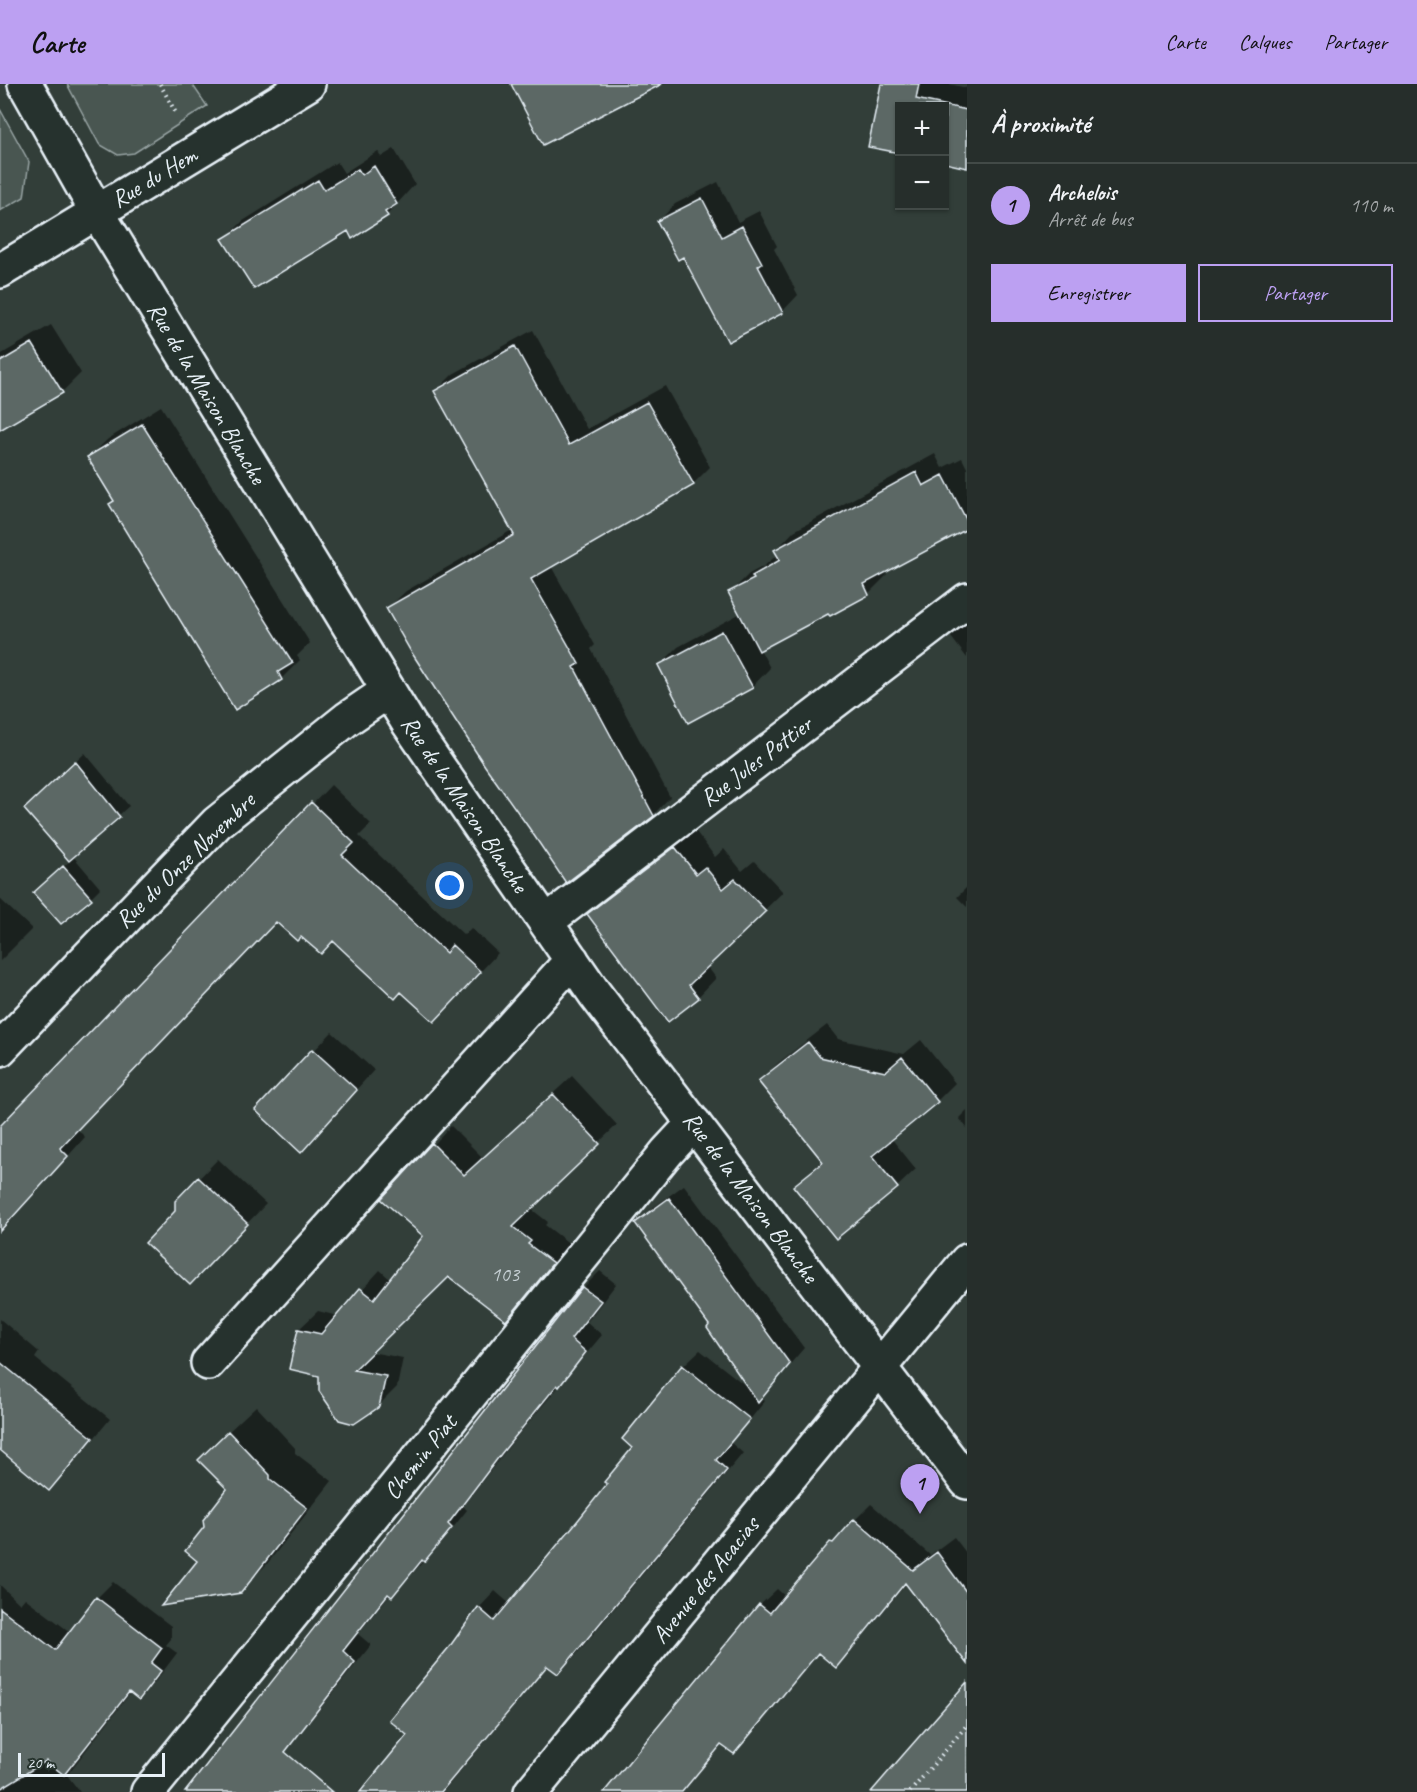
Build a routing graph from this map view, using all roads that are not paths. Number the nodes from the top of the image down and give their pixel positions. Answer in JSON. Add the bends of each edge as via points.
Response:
{"nodes":[{"id":1,"x":25,"y":84,"type":"edge"},
{"id":2,"x":308,"y":84,"type":"edge"},
{"id":3,"x":97,"y":212,"type":"junction"},
{"id":4,"x":0,"y":271,"type":"edge"},
{"id":5,"x":967,"y":600,"type":"edge"},
{"id":6,"x":388,"y":691,"type":"junction"},
{"id":7,"x":546,"y":922,"type":"junction"},
{"id":8,"x":572,"y":960,"type":"junction"},
{"id":9,"x":0,"y":1049,"type":"edge"},
{"id":10,"x":694,"y":1123,"type":"junction"},
{"id":11,"x":967,"y":1261,"type":"edge"},
{"id":12,"x":208,"y":1363,"type":"dead end"},
{"id":13,"x":878,"y":1368,"type":"junction"},
{"id":14,"x":967,"y":1482,"type":"edge"},
{"id":15,"x":148,"y":1792,"type":"edge"},
{"id":16,"x":531,"y":1792,"type":"edge"}],
"edges":[{"from":1,"to":3,"type":"street","name":"Rue de la Maison Blanche"},
{"from":2,"to":3,"type":"street","name":"Rue du Hem"},
{"from":3,"to":4,"type":"street","name":"Rue du Hem"},
{"from":3,"to":6,"type":"street","name":"Rue de la Maison Blanche"},
{"from":5,"to":7,"type":"street","name":"Rue Jules Pottier"},
{"from":6,"to":7,"type":"street","name":"Rue de la Maison Blanche"},
{"from":6,"to":9,"type":"street","name":"Rue du Onze Novembre","via":[[217,823]]},
{"from":7,"to":8,"type":"street","name":"Rue de la Maison Blanche"},
{"from":8,"to":10,"type":"street","name":"Rue de la Maison Blanche"},
{"from":8,"to":12,"type":"street"},
{"from":10,"to":13,"type":"street","name":"Rue de la Maison Blanche"},
{"from":10,"to":15,"type":"street","name":"Chemin Piat"},
{"from":11,"to":13,"type":"street","name":"Avenue des Acacias"},
{"from":13,"to":14,"type":"street","name":"Rue de la Maison Blanche"},
{"from":13,"to":16,"type":"street","name":"Avenue des Acacias"}]}
